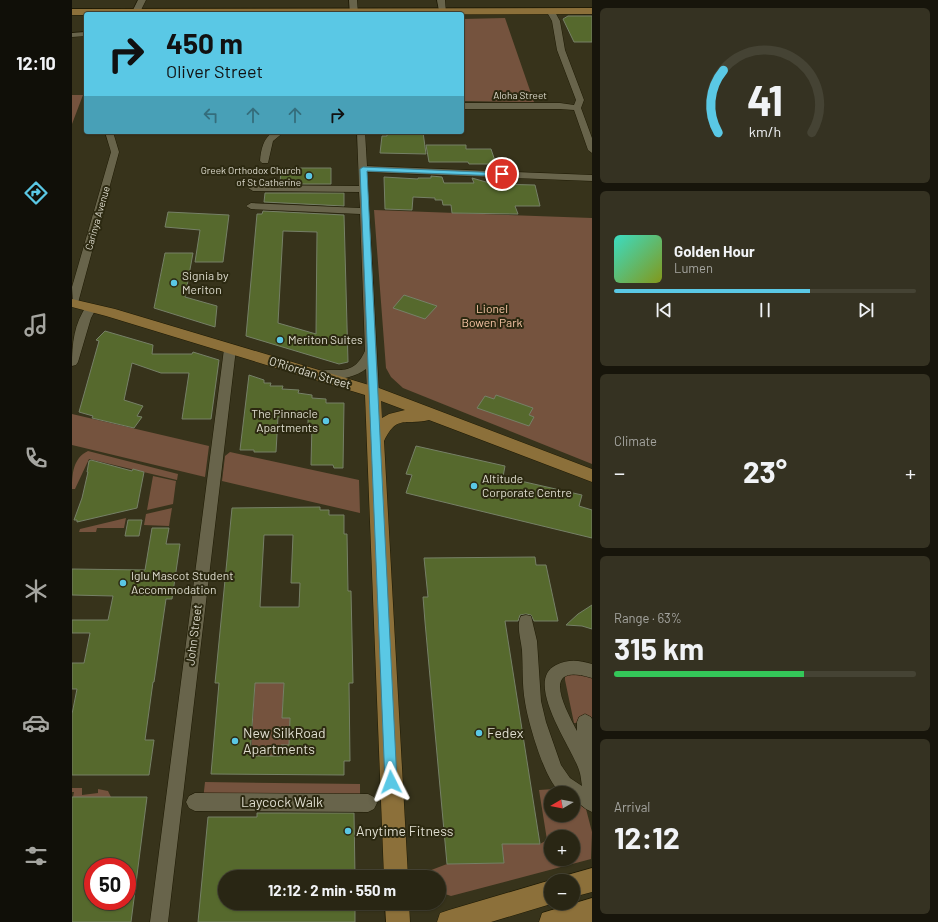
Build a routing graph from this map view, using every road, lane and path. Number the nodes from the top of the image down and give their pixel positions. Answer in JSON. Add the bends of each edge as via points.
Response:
{"nodes":[{"id":1,"x":142,"y":0,"type":"edge"},
{"id":2,"x":353,"y":0,"type":"edge"},
{"id":3,"x":441,"y":0,"type":"edge"},
{"id":4,"x":443,"y":11,"type":"junction"},
{"id":5,"x":72,"y":12,"type":"edge"},
{"id":6,"x":136,"y":12,"type":"joint"},
{"id":7,"x":354,"y":12,"type":"edge"},
{"id":8,"x":398,"y":12,"type":"edge"},
{"id":9,"x":592,"y":12,"type":"edge"},
{"id":10,"x":464,"y":14,"type":"edge"},
{"id":11,"x":552,"y":14,"type":"junction"},
{"id":12,"x":72,"y":15,"type":"edge"},
{"id":13,"x":84,"y":15,"type":"edge"},
{"id":14,"x":72,"y":34,"type":"edge"},
{"id":15,"x":84,"y":34,"type":"edge"},
{"id":16,"x":464,"y":106,"type":"edge"},
{"id":17,"x":577,"y":108,"type":"junction"},
{"id":18,"x":110,"y":134,"type":"edge"},
{"id":19,"x":277,"y":134,"type":"edge"},
{"id":20,"x":361,"y":134,"type":"edge"},
{"id":21,"x":592,"y":150,"type":"edge"},
{"id":22,"x":265,"y":161,"type":"dead end"},
{"id":23,"x":363,"y":169,"type":"junction"},
{"id":24,"x":592,"y":178,"type":"edge"},
{"id":25,"x":253,"y":188,"type":"dead end"},
{"id":26,"x":364,"y":189,"type":"junction"},
{"id":27,"x":251,"y":206,"type":"dead end"},
{"id":28,"x":365,"y":211,"type":"junction"},
{"id":29,"x":72,"y":303,"type":"edge"},
{"id":30,"x":91,"y":307,"type":"junction"},
{"id":31,"x":230,"y":349,"type":"junction"},
{"id":32,"x":371,"y":350,"type":"junction"},
{"id":33,"x":72,"y":362,"type":"edge"},
{"id":34,"x":316,"y":374,"type":"junction"},
{"id":35,"x":373,"y":392,"type":"junction"},
{"id":36,"x":433,"y":415,"type":"junction"},
{"id":37,"x":375,"y":442,"type":"junction"},
{"id":38,"x":566,"y":465,"type":"junction"},
{"id":39,"x":592,"y":472,"type":"edge"},
{"id":40,"x":592,"y":476,"type":"edge"},
{"id":41,"x":526,"y":621,"type":"dead end"},
{"id":42,"x":592,"y":671,"type":"edge"},
{"id":43,"x":592,"y":747,"type":"edge"},
{"id":44,"x":587,"y":769,"type":"junction"},
{"id":45,"x":592,"y":792,"type":"edge"},
{"id":46,"x":195,"y":802,"type":"dead end"},
{"id":47,"x":368,"y":803,"type":"dead end"},
{"id":48,"x":592,"y":803,"type":"edge"},
{"id":49,"x":396,"y":870,"type":"edge"},
{"id":50,"x":592,"y":880,"type":"edge"},
{"id":51,"x":580,"y":883,"type":"edge"},
{"id":52,"x":544,"y":894,"type":"edge"},
{"id":53,"x":397,"y":910,"type":"edge"},
{"id":54,"x":592,"y":910,"type":"edge"},
{"id":55,"x":159,"y":922,"type":"edge"},
{"id":56,"x":398,"y":922,"type":"edge"},
{"id":57,"x":449,"y":922,"type":"edge"},
{"id":58,"x":552,"y":922,"type":"edge"}],
"edges":[{"from":1,"to":6,"type":"street"},
{"from":2,"to":7,"type":"street"},
{"from":3,"to":4,"type":"street"},
{"from":4,"to":8,"type":"main road"},
{"from":4,"to":9,"type":"main road"},
{"from":5,"to":6,"type":"main road"},
{"from":9,"to":11,"type":"main road"},
{"from":10,"to":11,"type":"main road"},
{"from":11,"to":17,"type":"street","via":[[556,21],[561,50],[580,100]]},
{"from":12,"to":13,"type":"main road"},
{"from":14,"to":15,"type":"street"},
{"from":16,"to":17,"type":"street","name":"Aloha Street"},
{"from":17,"to":21,"type":"street"},
{"from":18,"to":29,"type":"street","name":"Carinya Avenue","via":[[115,152]]},
{"from":19,"to":22,"type":"street","via":[[270,138],[266,145]]},
{"from":20,"to":23,"type":"street"},
{"from":23,"to":24,"type":"street"},
{"from":23,"to":26,"type":"street"},
{"from":25,"to":26,"type":"street"},
{"from":26,"to":28,"type":"street"},
{"from":27,"to":28,"type":"street"},
{"from":28,"to":32,"type":"street"},
{"from":29,"to":30,"type":"main road","name":"O'Riordan Street"},
{"from":30,"to":31,"type":"main road","name":"O'Riordan Street"},
{"from":30,"to":33,"type":"street","via":[[84,318]]},
{"from":31,"to":34,"type":"main road","name":"O'Riordan Street"},
{"from":31,"to":55,"type":"street","name":"John Street"},
{"from":32,"to":34,"type":"street","via":[[365,364],[355,372]]},
{"from":32,"to":35,"type":"street"},
{"from":34,"to":35,"type":"main road","name":"O'Riordan Street"},
{"from":35,"to":36,"type":"main road","name":"O'Riordan Street"},
{"from":35,"to":37,"type":"main road"},
{"from":36,"to":37,"type":"main road","via":[[409,415],[392,420],[383,426]]},
{"from":36,"to":38,"type":"main road","name":"O'Riordan Street"},
{"from":37,"to":49,"type":"main road"},
{"from":38,"to":39,"type":"main road","name":"O'Riordan Street"},
{"from":38,"to":40,"type":"main road","name":"O'Riordan Street"},
{"from":41,"to":48,"type":"street","via":[[534,702],[554,769],[564,784]]},
{"from":42,"to":44,"type":"street","via":[[579,667],[560,670],[555,675],[552,688],[554,701]]},
{"from":43,"to":44,"type":"street","via":[[585,722]]},
{"from":44,"to":45,"type":"street"},
{"from":46,"to":47,"type":"street","name":"Laycock Walk"},
{"from":50,"to":51,"type":"main road"},
{"from":52,"to":57,"type":"main road"},
{"from":53,"to":56,"type":"main road"},
{"from":54,"to":58,"type":"main road"}]}
